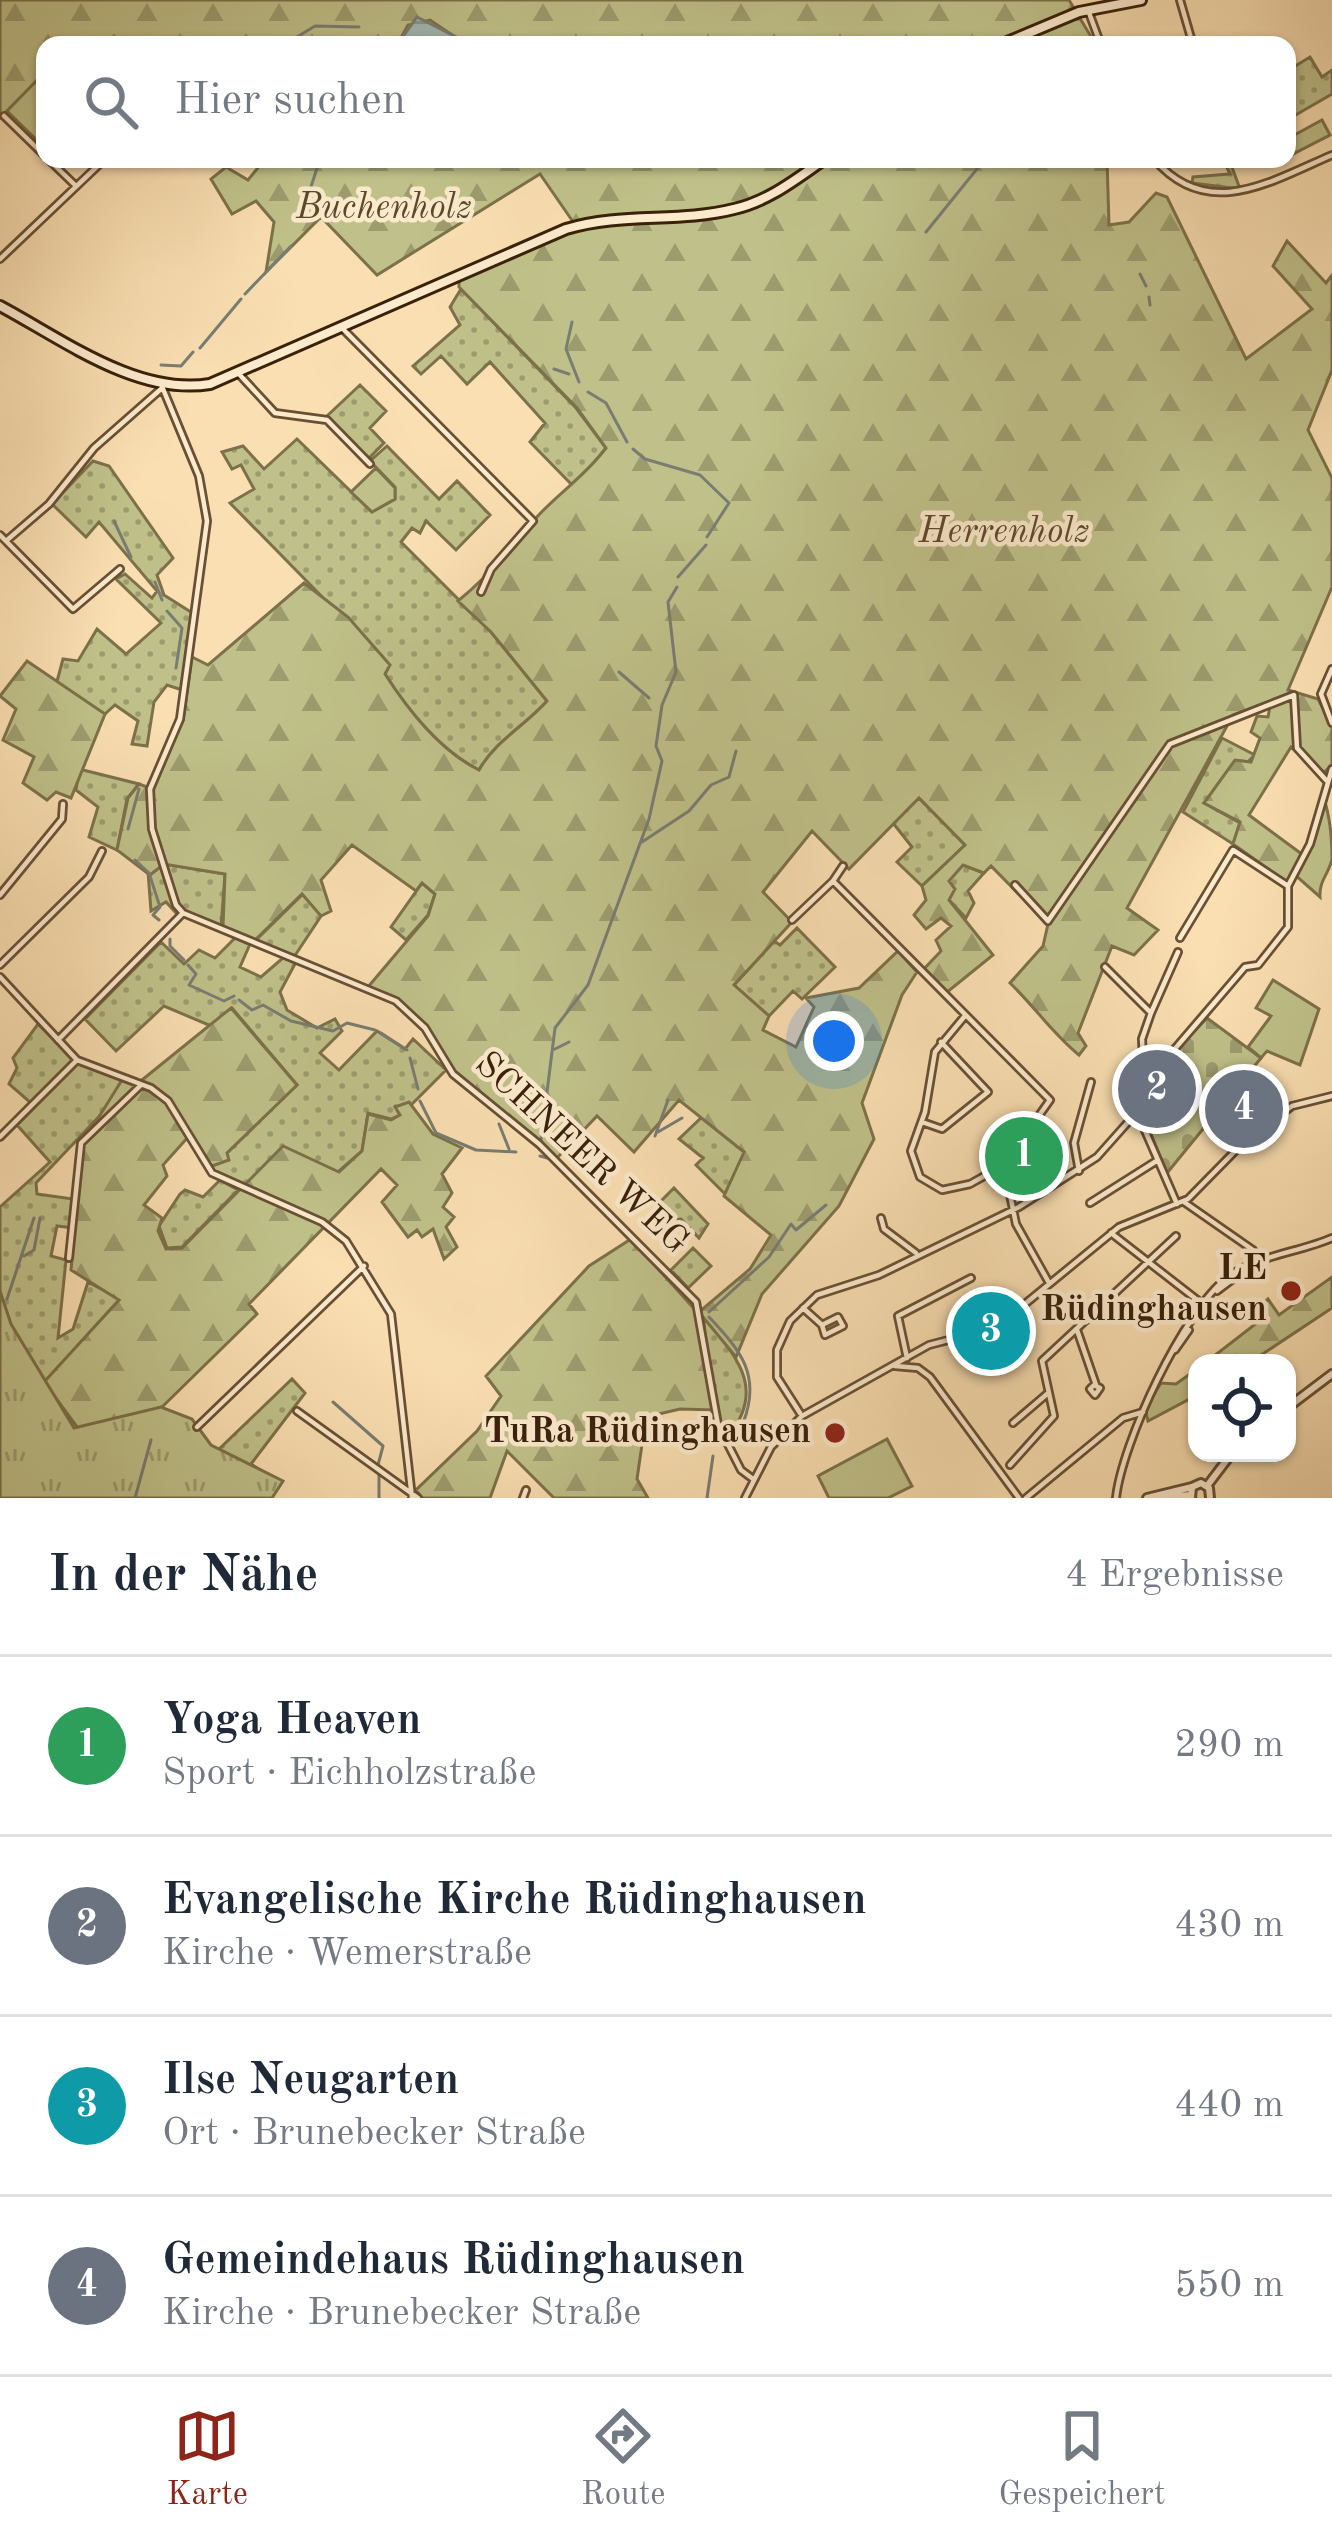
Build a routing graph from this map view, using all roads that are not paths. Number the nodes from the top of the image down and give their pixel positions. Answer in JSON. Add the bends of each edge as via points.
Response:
{"nodes":[{"id":1,"x":1141,"y":0,"type":"edge"},
{"id":2,"x":1180,"y":0,"type":"edge"},
{"id":3,"x":1084,"y":11,"type":"junction"},
{"id":4,"x":1022,"y":36,"type":"edge"},
{"id":5,"x":1096,"y":36,"type":"edge"},
{"id":6,"x":1190,"y":36,"type":"edge"},
{"id":7,"x":4,"y":116,"type":"dead end"},
{"id":8,"x":36,"y":148,"type":"edge"},
{"id":9,"x":1332,"y":155,"type":"edge"},
{"id":10,"x":57,"y":168,"type":"edge"},
{"id":11,"x":95,"y":168,"type":"edge"},
{"id":12,"x":811,"y":168,"type":"edge"},
{"id":13,"x":1165,"y":168,"type":"edge"},
{"id":14,"x":76,"y":186,"type":"junction"},
{"id":15,"x":0,"y":259,"type":"edge"},
{"id":16,"x":0,"y":306,"type":"edge"},
{"id":17,"x":342,"y":328,"type":"junction"},
{"id":18,"x":239,"y":374,"type":"junction"},
{"id":19,"x":161,"y":387,"type":"junction"},
{"id":20,"x":370,"y":464,"type":"dead end"},
{"id":21,"x":3,"y":538,"type":"edge"},
{"id":22,"x":120,"y":569,"type":"dead end"},
{"id":23,"x":481,"y":592,"type":"dead end"},
{"id":24,"x":1332,"y":669,"type":"edge"},
{"id":25,"x":1332,"y":723,"type":"edge"},
{"id":26,"x":1332,"y":769,"type":"edge"},
{"id":27,"x":1326,"y":780,"type":"junction"},
{"id":28,"x":63,"y":804,"type":"dead end"},
{"id":29,"x":102,"y":851,"type":"dead end"},
{"id":30,"x":843,"y":866,"type":"dead end"},
{"id":31,"x":833,"y":881,"type":"junction"},
{"id":32,"x":1015,"y":885,"type":"dead end"},
{"id":33,"x":1288,"y":886,"type":"junction"},
{"id":34,"x":0,"y":895,"type":"edge"},
{"id":35,"x":183,"y":913,"type":"junction"},
{"id":36,"x":792,"y":920,"type":"dead end"},
{"id":37,"x":1180,"y":938,"type":"dead end"},
{"id":38,"x":1178,"y":952,"type":"dead end"},
{"id":39,"x":0,"y":964,"type":"edge"},
{"id":40,"x":1105,"y":967,"type":"dead end"},
{"id":41,"x":0,"y":977,"type":"edge"},
{"id":42,"x":1151,"y":1013,"type":"junction"},
{"id":43,"x":966,"y":1016,"type":"junction"},
{"id":44,"x":58,"y":1040,"type":"junction"},
{"id":45,"x":940,"y":1042,"type":"junction"},
{"id":46,"x":77,"y":1060,"type":"junction"},
{"id":47,"x":1144,"y":1080,"type":"junction"},
{"id":48,"x":1090,"y":1082,"type":"dead end"},
{"id":49,"x":141,"y":1084,"type":"junction"},
{"id":50,"x":1332,"y":1096,"type":"edge"},
{"id":51,"x":1137,"y":1112,"type":"junction"},
{"id":52,"x":922,"y":1122,"type":"junction"},
{"id":53,"x":0,"y":1137,"type":"edge"},
{"id":54,"x":1158,"y":1160,"type":"junction"},
{"id":55,"x":1004,"y":1165,"type":"junction"},
{"id":56,"x":1079,"y":1171,"type":"junction"},
{"id":57,"x":1090,"y":1203,"type":"dead end"},
{"id":58,"x":1180,"y":1203,"type":"junction"},
{"id":59,"x":1012,"y":1208,"type":"junction"},
{"id":60,"x":881,"y":1218,"type":"dead end"},
{"id":61,"x":1112,"y":1233,"type":"junction"},
{"id":62,"x":1176,"y":1236,"type":"dead end"},
{"id":63,"x":1332,"y":1238,"type":"edge"},
{"id":64,"x":916,"y":1253,"type":"junction"},
{"id":65,"x":69,"y":1258,"type":"dead end"},
{"id":66,"x":1149,"y":1262,"type":"junction"},
{"id":67,"x":1260,"y":1264,"type":"junction"},
{"id":68,"x":364,"y":1266,"type":"junction"},
{"id":69,"x":971,"y":1279,"type":"dead end"},
{"id":70,"x":1048,"y":1282,"type":"junction"},
{"id":71,"x":1205,"y":1306,"type":"junction"},
{"id":72,"x":803,"y":1308,"type":"junction"},
{"id":73,"x":846,"y":1327,"type":"dead end"},
{"id":74,"x":1077,"y":1330,"type":"junction"},
{"id":75,"x":907,"y":1358,"type":"junction"},
{"id":76,"x":896,"y":1366,"type":"junction"},
{"id":77,"x":1332,"y":1375,"type":"edge"},
{"id":78,"x":1096,"y":1385,"type":"dead end"},
{"id":79,"x":1047,"y":1394,"type":"junction"},
{"id":80,"x":1296,"y":1401,"type":"edge"},
{"id":81,"x":297,"y":1411,"type":"dead end"},
{"id":82,"x":1143,"y":1412,"type":"junction"},
{"id":83,"x":802,"y":1416,"type":"junction"},
{"id":84,"x":1013,"y":1423,"type":"dead end"},
{"id":85,"x":196,"y":1426,"type":"dead end"},
{"id":86,"x":1225,"y":1462,"type":"edge"},
{"id":87,"x":1006,"y":1467,"type":"junction"},
{"id":88,"x":753,"y":1479,"type":"junction"},
{"id":89,"x":1207,"y":1486,"type":"junction"},
{"id":90,"x":526,"y":1490,"type":"dead end"},
{"id":91,"x":1191,"y":1493,"type":"edge"},
{"id":92,"x":414,"y":1496,"type":"edge"},
{"id":93,"x":1117,"y":1497,"type":"edge"},
{"id":94,"x":523,"y":1498,"type":"edge"},
{"id":95,"x":745,"y":1498,"type":"edge"},
{"id":96,"x":1023,"y":1498,"type":"edge"},
{"id":97,"x":1147,"y":1498,"type":"edge"},
{"id":98,"x":1161,"y":1498,"type":"edge"},
{"id":99,"x":1211,"y":1498,"type":"edge"}],
"edges":[{"from":1,"to":3,"type":"main road"},
{"from":2,"to":6,"type":"street"},
{"from":3,"to":4,"type":"main road"},
{"from":3,"to":5,"type":"street"},
{"from":7,"to":8,"type":"street"},
{"from":9,"to":13,"type":"street","via":[[1232,194],[1189,187]]},
{"from":10,"to":14,"type":"street"},
{"from":11,"to":14,"type":"street"},
{"from":12,"to":17,"type":"main road","via":[[734,209],[566,229]]},
{"from":14,"to":15,"type":"street"},
{"from":16,"to":19,"type":"main road"},
{"from":17,"to":18,"type":"main road"},
{"from":17,"to":23,"type":"street","via":[[533,521]]},
{"from":18,"to":19,"type":"main road"},
{"from":18,"to":20,"type":"street","via":[[274,412],[327,420]]},
{"from":19,"to":21,"type":"street","via":[[37,516]]},
{"from":19,"to":35,"type":"street","via":[[199,476],[207,521],[180,719],[149,789],[152,829]]},
{"from":21,"to":22,"type":"street","via":[[75,610]]},
{"from":24,"to":25,"type":"street","via":[[1321,694]]},
{"from":26,"to":27,"type":"street"},
{"from":27,"to":32,"type":"street","via":[[1297,748],[1294,695],[1244,711],[1170,744],[1048,921]]},
{"from":27,"to":33,"type":"street","via":[[1320,817]]},
{"from":28,"to":34,"type":"street","via":[[62,819]]},
{"from":29,"to":39,"type":"street","via":[[89,877]]},
{"from":30,"to":31,"type":"street"},
{"from":31,"to":36,"type":"street"},
{"from":31,"to":43,"type":"street"},
{"from":33,"to":37,"type":"street","via":[[1233,850]]},
{"from":33,"to":47,"type":"street","via":[[1288,927],[1258,968],[1245,967]]},
{"from":35,"to":44,"type":"street"},
{"from":35,"to":88,"type":"street","name":"SCHNEER WEG","via":[[396,1001],[425,1028],[453,1074],[539,1144],[696,1302],[718,1425]]},
{"from":38,"to":42,"type":"street"},
{"from":40,"to":42,"type":"street"},
{"from":41,"to":44,"type":"street"},
{"from":42,"to":47,"type":"street","via":[[1142,1039]]},
{"from":43,"to":45,"type":"street"},
{"from":43,"to":55,"type":"street","via":[[1051,1103]]},
{"from":44,"to":46,"type":"street"},
{"from":45,"to":52,"type":"street"},
{"from":45,"to":52,"type":"street","via":[[988,1092],[942,1129]]},
{"from":46,"to":49,"type":"street"},
{"from":46,"to":53,"type":"street"},
{"from":47,"to":51,"type":"street"},
{"from":48,"to":56,"type":"street","via":[[1074,1143]]},
{"from":49,"to":65,"type":"street","via":[[81,1144]]},
{"from":49,"to":68,"type":"street","via":[[168,1101],[212,1173],[322,1222]]},
{"from":50,"to":58,"type":"street","via":[[1292,1106]]},
{"from":51,"to":54,"type":"street"},
{"from":51,"to":56,"type":"street"},
{"from":52,"to":55,"type":"street","via":[[910,1157],[934,1188],[970,1184]]},
{"from":54,"to":57,"type":"street"},
{"from":54,"to":58,"type":"street"},
{"from":55,"to":59,"type":"street"},
{"from":56,"to":59,"type":"street"},
{"from":58,"to":61,"type":"street"},
{"from":58,"to":67,"type":"street","via":[[1253,1250]]},
{"from":59,"to":64,"type":"street"},
{"from":59,"to":70,"type":"street"},
{"from":60,"to":64,"type":"street"},
{"from":61,"to":66,"type":"street"},
{"from":61,"to":70,"type":"street"},
{"from":62,"to":66,"type":"street"},
{"from":63,"to":67,"type":"street"},
{"from":64,"to":72,"type":"street","via":[[869,1279],[827,1288]]},
{"from":66,"to":71,"type":"street"},
{"from":66,"to":74,"type":"street"},
{"from":67,"to":71,"type":"street"},
{"from":68,"to":85,"type":"street"},
{"from":68,"to":92,"type":"street","via":[[393,1321]]},
{"from":69,"to":75,"type":"street","via":[[898,1316]]},
{"from":70,"to":75,"type":"street","via":[[996,1324]]},
{"from":71,"to":82,"type":"street"},
{"from":72,"to":73,"type":"street","via":[[825,1335]]},
{"from":72,"to":83,"type":"street","via":[[782,1335],[775,1363]]},
{"from":74,"to":78,"type":"street"},
{"from":74,"to":79,"type":"street","via":[[1041,1363]]},
{"from":75,"to":76,"type":"street"},
{"from":76,"to":83,"type":"street"},
{"from":76,"to":87,"type":"street","via":[[930,1377],[994,1465]]},
{"from":77,"to":80,"type":"street"},
{"from":79,"to":84,"type":"street"},
{"from":79,"to":87,"type":"street","via":[[1054,1416]]},
{"from":81,"to":92,"type":"street"},
{"from":82,"to":93,"type":"street"},
{"from":82,"to":96,"type":"street","via":[[1124,1418]]},
{"from":83,"to":88,"type":"street"},
{"from":86,"to":89,"type":"street"},
{"from":87,"to":96,"type":"street"},
{"from":88,"to":95,"type":"street"},
{"from":89,"to":91,"type":"street"},
{"from":89,"to":99,"type":"street"},
{"from":90,"to":94,"type":"street"},
{"from":91,"to":97,"type":"street"},
{"from":91,"to":98,"type":"street"}]}
